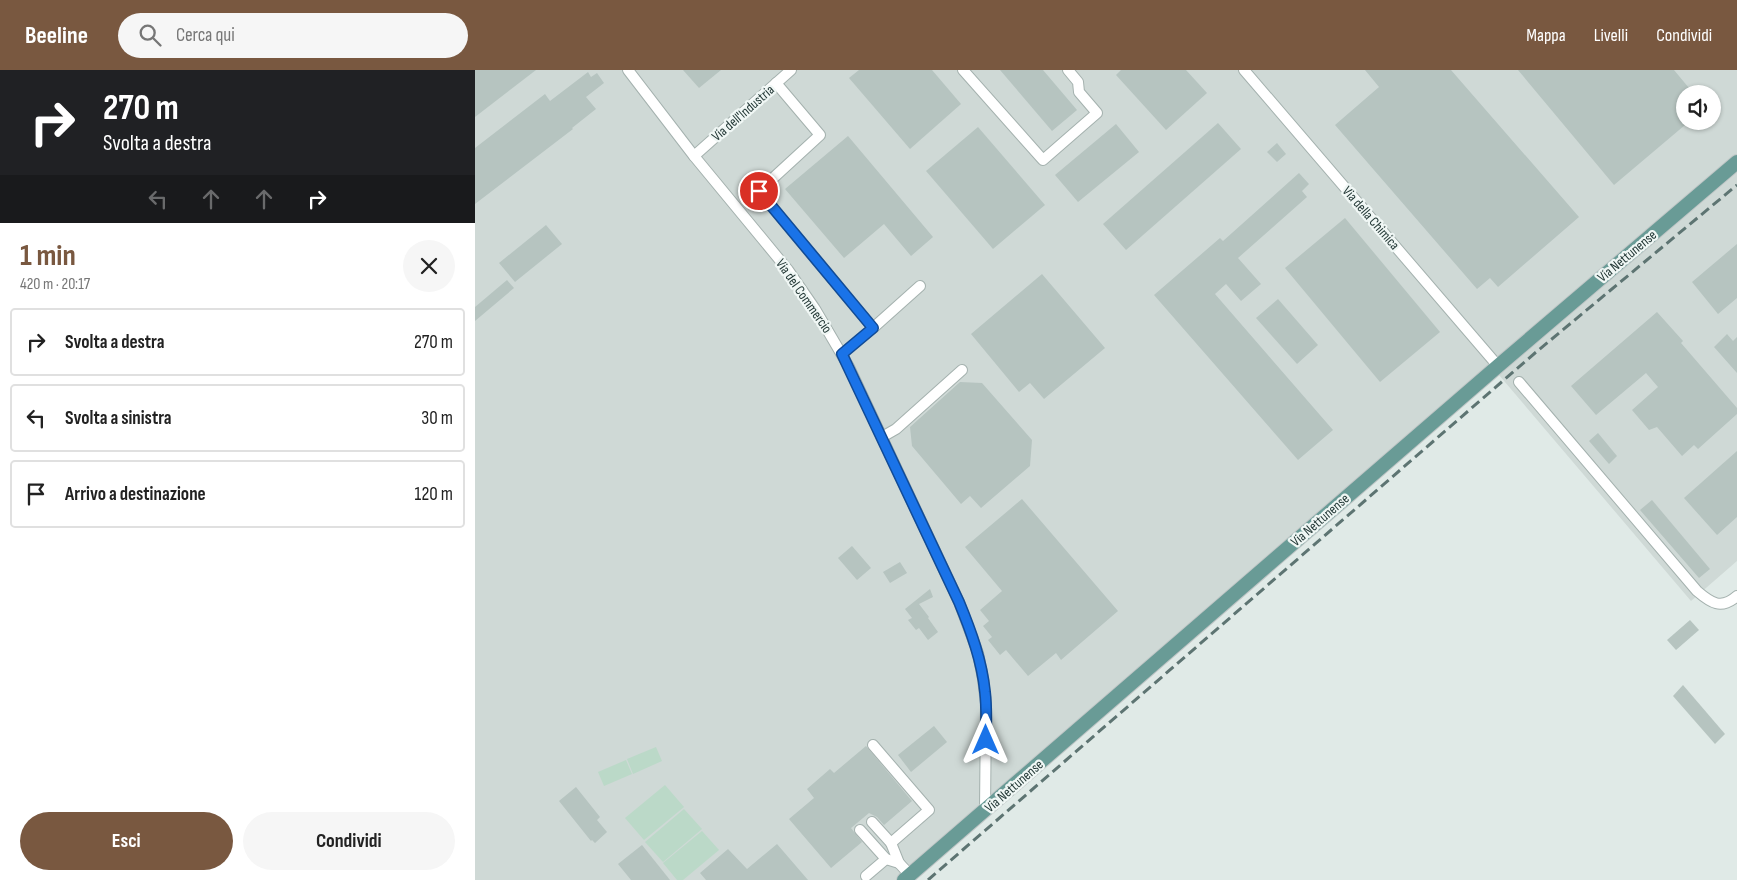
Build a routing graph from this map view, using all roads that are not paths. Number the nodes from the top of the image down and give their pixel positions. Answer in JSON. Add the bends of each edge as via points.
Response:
{"nodes":[{"id":1,"x":628,"y":70,"type":"edge"},
{"id":2,"x":791,"y":70,"type":"edge"},
{"id":3,"x":1068,"y":70,"type":"edge"},
{"id":4,"x":1244,"y":70,"type":"edge"},
{"id":5,"x":967,"y":71,"type":"edge"},
{"id":6,"x":776,"y":83,"type":"junction"},
{"id":7,"x":694,"y":156,"type":"junction"},
{"id":8,"x":1737,"y":162,"type":"edge"},
{"id":9,"x":920,"y":286,"type":"dead end"},
{"id":10,"x":873,"y":328,"type":"junction"},
{"id":11,"x":842,"y":354,"type":"junction"},
{"id":12,"x":1497,"y":366,"type":"junction"},
{"id":13,"x":962,"y":370,"type":"dead end"},
{"id":14,"x":1519,"y":382,"type":"dead end"},
{"id":15,"x":882,"y":437,"type":"junction"},
{"id":16,"x":1737,"y":596,"type":"edge"},
{"id":17,"x":873,"y":746,"type":"dead end"},
{"id":18,"x":985,"y":811,"type":"junction"},
{"id":19,"x":872,"y":822,"type":"dead end"},
{"id":20,"x":860,"y":830,"type":"dead end"},
{"id":21,"x":891,"y":843,"type":"junction"},
{"id":22,"x":886,"y":859,"type":"junction"},
{"id":23,"x":899,"y":863,"type":"junction"},
{"id":24,"x":866,"y":876,"type":"dead end"},
{"id":25,"x":907,"y":878,"type":"edge"}],
"edges":[{"from":1,"to":7,"type":"street","name":"Via del Commercio"},
{"from":2,"to":6,"type":"street","name":"Via dell'Industria"},
{"from":3,"to":5,"type":"street","via":[[1079,82],[1079,92],[1097,113],[1043,160]]},
{"from":4,"to":12,"type":"street","name":"Via della Chimica"},
{"from":6,"to":7,"type":"street","name":"Via dell'Industria"},
{"from":6,"to":10,"type":"street","via":[[820,136],[759,191]]},
{"from":7,"to":11,"type":"street","name":"Via del Commercio","via":[[787,270]]},
{"from":8,"to":12,"type":"main road","name":"Via Nettunense"},
{"from":9,"to":10,"type":"street"},
{"from":10,"to":11,"type":"street"},
{"from":11,"to":15,"type":"street","name":"Via del Commercio"},
{"from":12,"to":18,"type":"main road","name":"Via Nettunense"},
{"from":13,"to":15,"type":"street","via":[[897,429]]},
{"from":14,"to":16,"type":"street","via":[[1697,591],[1709,601],[1719,604],[1729,603]]},
{"from":15,"to":18,"type":"street","name":"Via del Commercio","via":[[959,602],[978,653],[986,704]]},
{"from":17,"to":21,"type":"street","via":[[929,810]]},
{"from":18,"to":25,"type":"main road","name":"Via Nettunense"},
{"from":19,"to":21,"type":"street"},
{"from":20,"to":22,"type":"street"},
{"from":21,"to":23,"type":"street"},
{"from":22,"to":23,"type":"street"},
{"from":22,"to":24,"type":"street"},
{"from":23,"to":25,"type":"street"}]}
